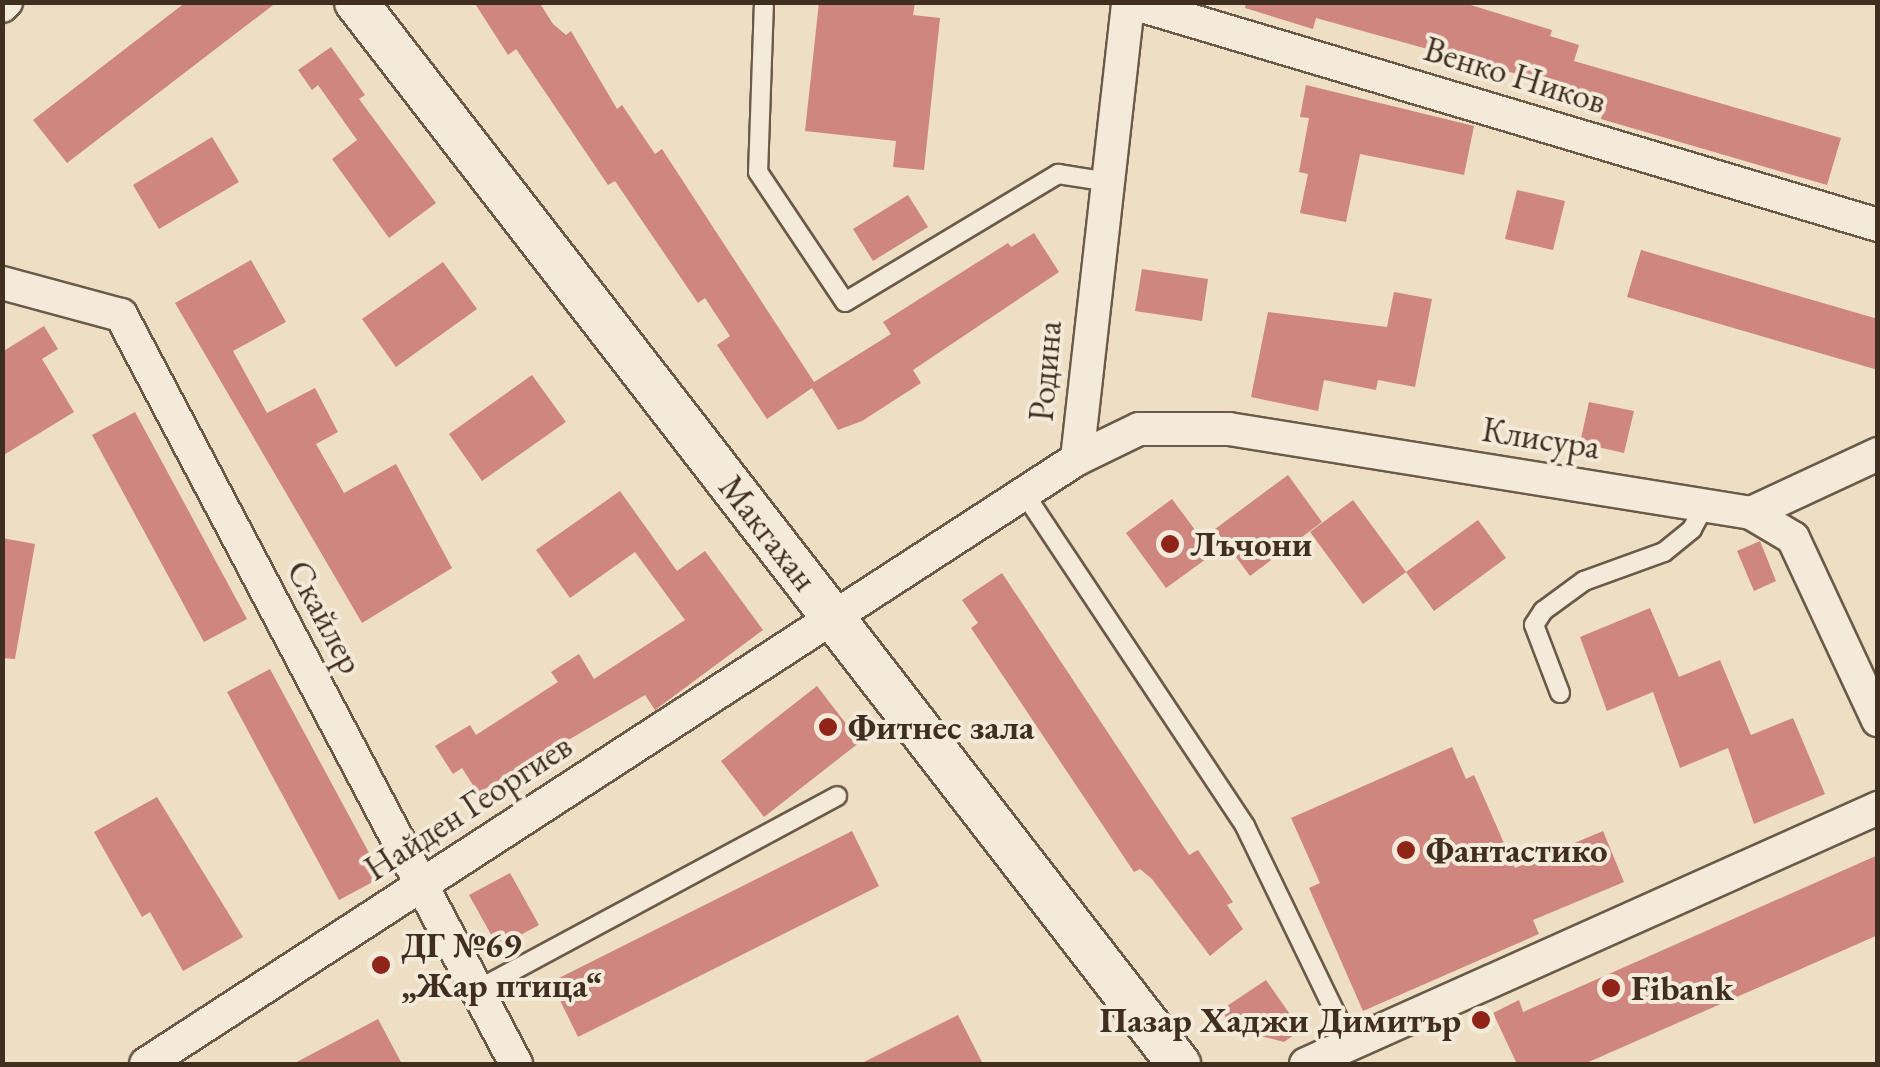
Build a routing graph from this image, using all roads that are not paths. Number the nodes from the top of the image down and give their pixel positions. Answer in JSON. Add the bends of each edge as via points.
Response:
{"nodes":[{"id":1,"x":356,"y":2,"type":"edge"},
{"id":2,"x":764,"y":2,"type":"edge"},
{"id":3,"x":1128,"y":2,"type":"edge"},
{"id":4,"x":1103,"y":180,"type":"junction"},
{"id":5,"x":1878,"y":224,"type":"edge"},
{"id":6,"x":2,"y":283,"type":"edge"},
{"id":7,"x":1878,"y":454,"type":"edge"},
{"id":8,"x":1077,"y":458,"type":"junction"},
{"id":9,"x":1024,"y":493,"type":"junction"},
{"id":10,"x":1705,"y":505,"type":"junction"},
{"id":11,"x":1752,"y":513,"type":"junction"},
{"id":12,"x":833,"y":617,"type":"junction"},
{"id":13,"x":1560,"y":693,"type":"dead end"},
{"id":14,"x":1878,"y":720,"type":"edge"},
{"id":15,"x":837,"y":796,"type":"dead end"},
{"id":16,"x":1878,"y":808,"type":"edge"},
{"id":17,"x":422,"y":885,"type":"junction"},
{"id":18,"x":477,"y":990,"type":"junction"},
{"id":19,"x":1349,"y":1041,"type":"junction"},
{"id":20,"x":157,"y":1062,"type":"edge"},
{"id":21,"x":516,"y":1064,"type":"edge"},
{"id":22,"x":1179,"y":1064,"type":"edge"},
{"id":23,"x":1306,"y":1064,"type":"edge"}],
"edges":[{"from":1,"to":12,"type":"street","name":"Макгахан"},
{"from":2,"to":4,"type":"lane","via":[[758,172],[845,302],[1058,174]]},
{"from":3,"to":4,"type":"street","name":"Родина"},
{"from":3,"to":5,"type":"street","name":"Венко Ников"},
{"from":4,"to":8,"type":"street","name":"Родина"},
{"from":6,"to":17,"type":"street","name":"Скайлер","via":[[121,315]]},
{"from":7,"to":11,"type":"street"},
{"from":8,"to":9,"type":"street","name":"Родина"},
{"from":8,"to":10,"type":"street","name":"Клисура","via":[[1139,430],[1229,430]]},
{"from":9,"to":12,"type":"street","name":"Родина"},
{"from":9,"to":19,"type":"lane","via":[[1245,826]]},
{"from":10,"to":11,"type":"street","name":"Клисура"},
{"from":10,"to":13,"type":"lane","via":[[1692,529],[1664,552],[1584,582],[1543,610],[1534,625]]},
{"from":11,"to":14,"type":"street","name":"Клисура","via":[[1793,538]]},
{"from":12,"to":17,"type":"street","name":"Найден Георгиев"},
{"from":12,"to":22,"type":"street","name":"Макгахан"},
{"from":15,"to":18,"type":"lane"},
{"from":16,"to":19,"type":"street"},
{"from":17,"to":18,"type":"street","name":"Скайлер"},
{"from":17,"to":20,"type":"street","name":"Найден Георгиев"},
{"from":18,"to":21,"type":"street","name":"Скайлер"},
{"from":19,"to":23,"type":"street"}]}
